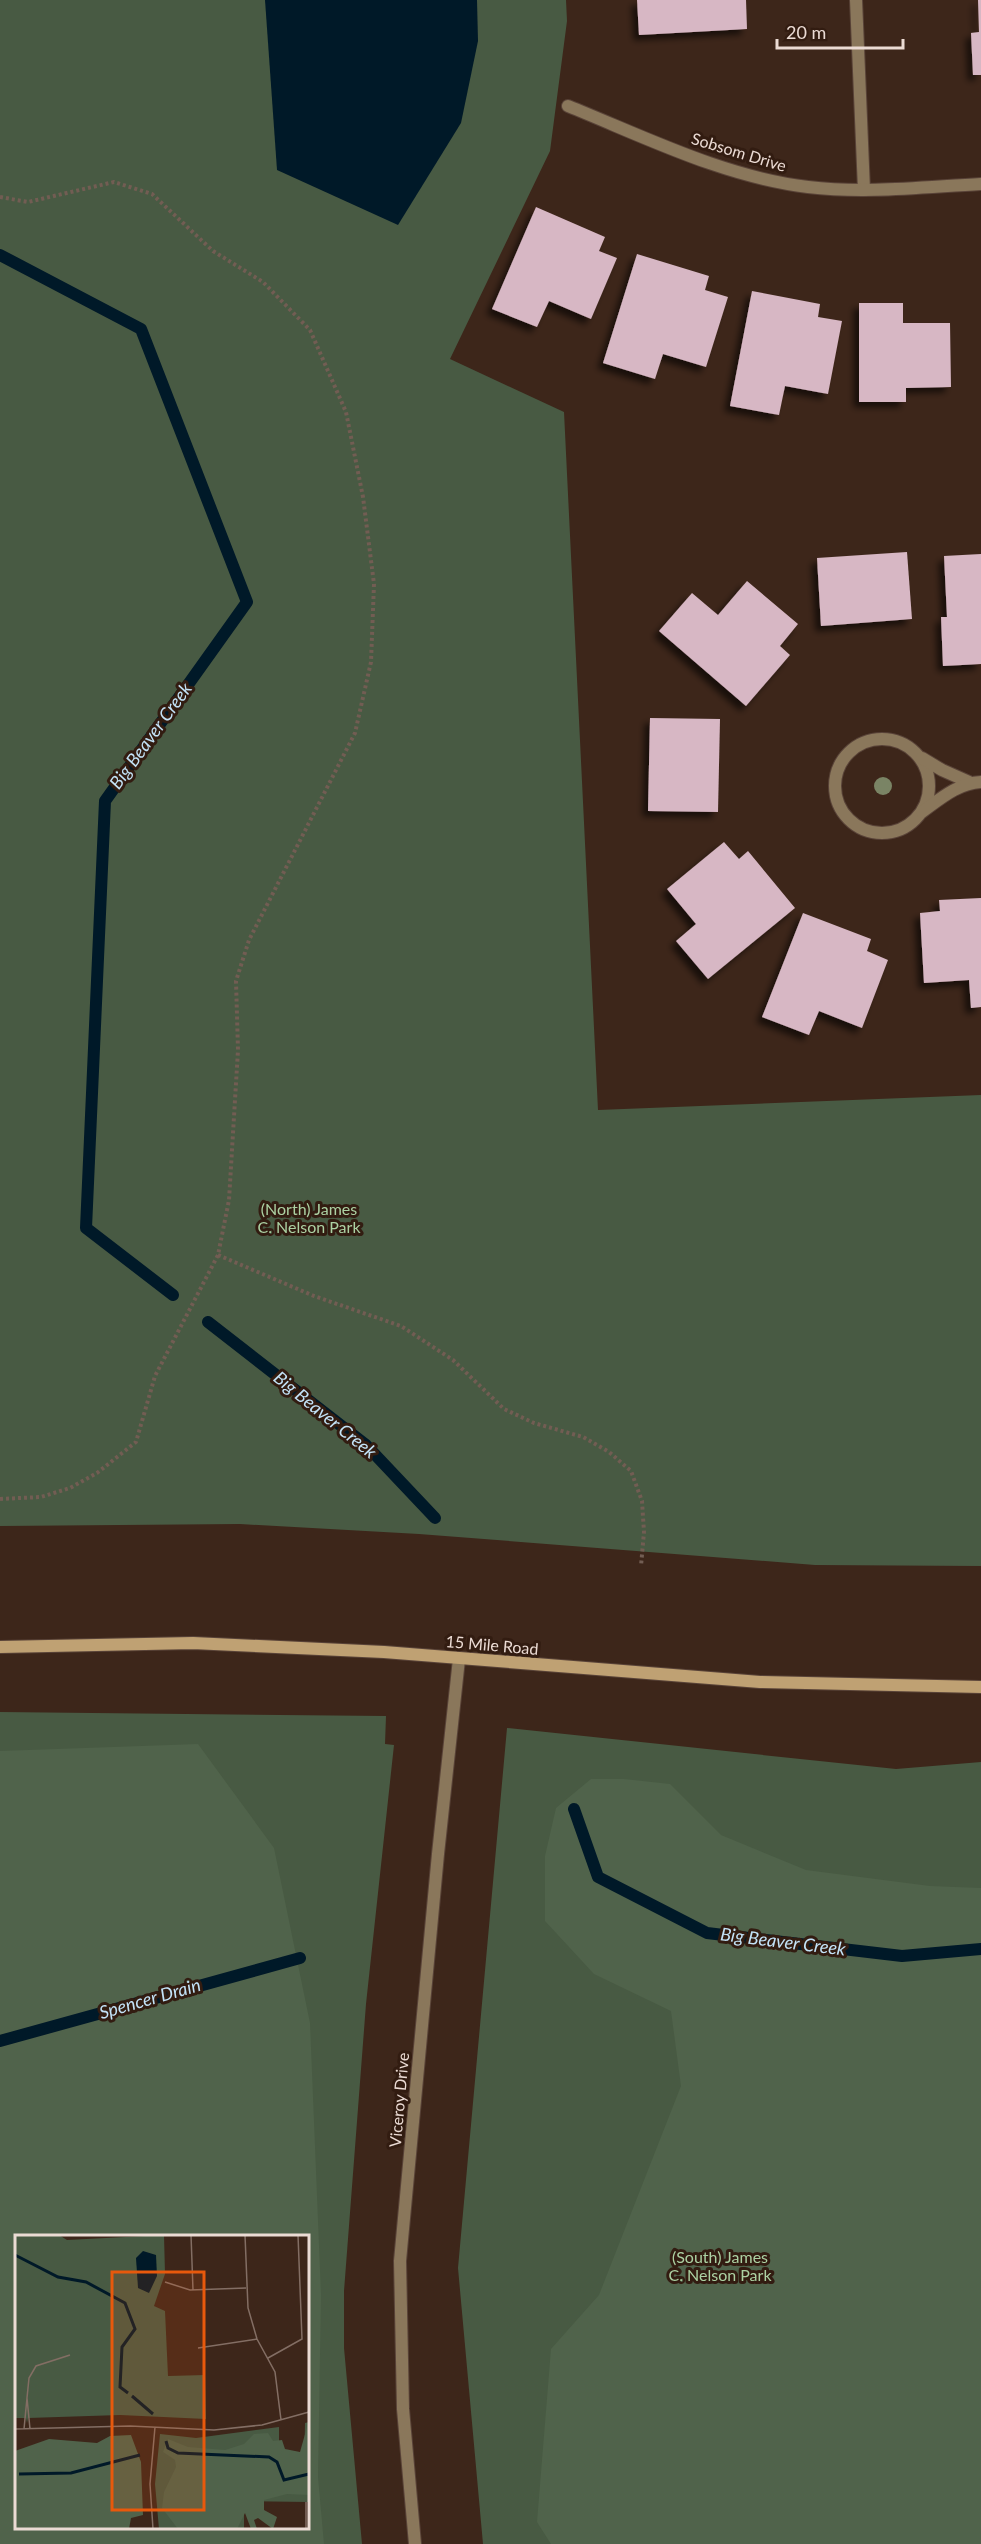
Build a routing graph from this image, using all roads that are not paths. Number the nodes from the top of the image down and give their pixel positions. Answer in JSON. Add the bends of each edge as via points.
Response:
{"nodes":[{"id":1,"x":856,"y":0,"type":"edge"},
{"id":2,"x":568,"y":106,"type":"dead end"},
{"id":3,"x":981,"y":184,"type":"edge"},
{"id":4,"x":864,"y":190,"type":"junction"},
{"id":5,"x":917,"y":755,"type":"junction"},
{"id":6,"x":975,"y":782,"type":"edge"},
{"id":7,"x":920,"y":814,"type":"junction"},
{"id":8,"x":0,"y":1647,"type":"edge"},
{"id":9,"x":459,"y":1659,"type":"junction"},
{"id":10,"x":981,"y":1687,"type":"edge"},
{"id":11,"x":415,"y":2544,"type":"edge"}],
"edges":[{"from":1,"to":4,"type":"street"},
{"from":2,"to":4,"type":"street","name":"Sobsom Drive","via":[[753,177],[807,187]]},
{"from":3,"to":4,"type":"street","name":"Sobsom Drive"},
{"from":5,"to":6,"type":"street","via":[[942,770]]},
{"from":5,"to":7,"type":"street","via":[[926,768],[929,784]]},
{"from":5,"to":7,"type":"street","via":[[891,740],[861,744],[840,764],[835,793],[844,814],[862,830],[894,832]]},
{"from":6,"to":7,"type":"street","via":[[944,796]]},
{"from":8,"to":9,"type":"main road","name":"15 Mile Road","via":[[193,1643]]},
{"from":9,"to":10,"type":"main road","name":"15 Mile Road","via":[[760,1682]]},
{"from":9,"to":11,"type":"street","name":"Viceroy Drive","via":[[400,2261],[403,2409]]}]}
